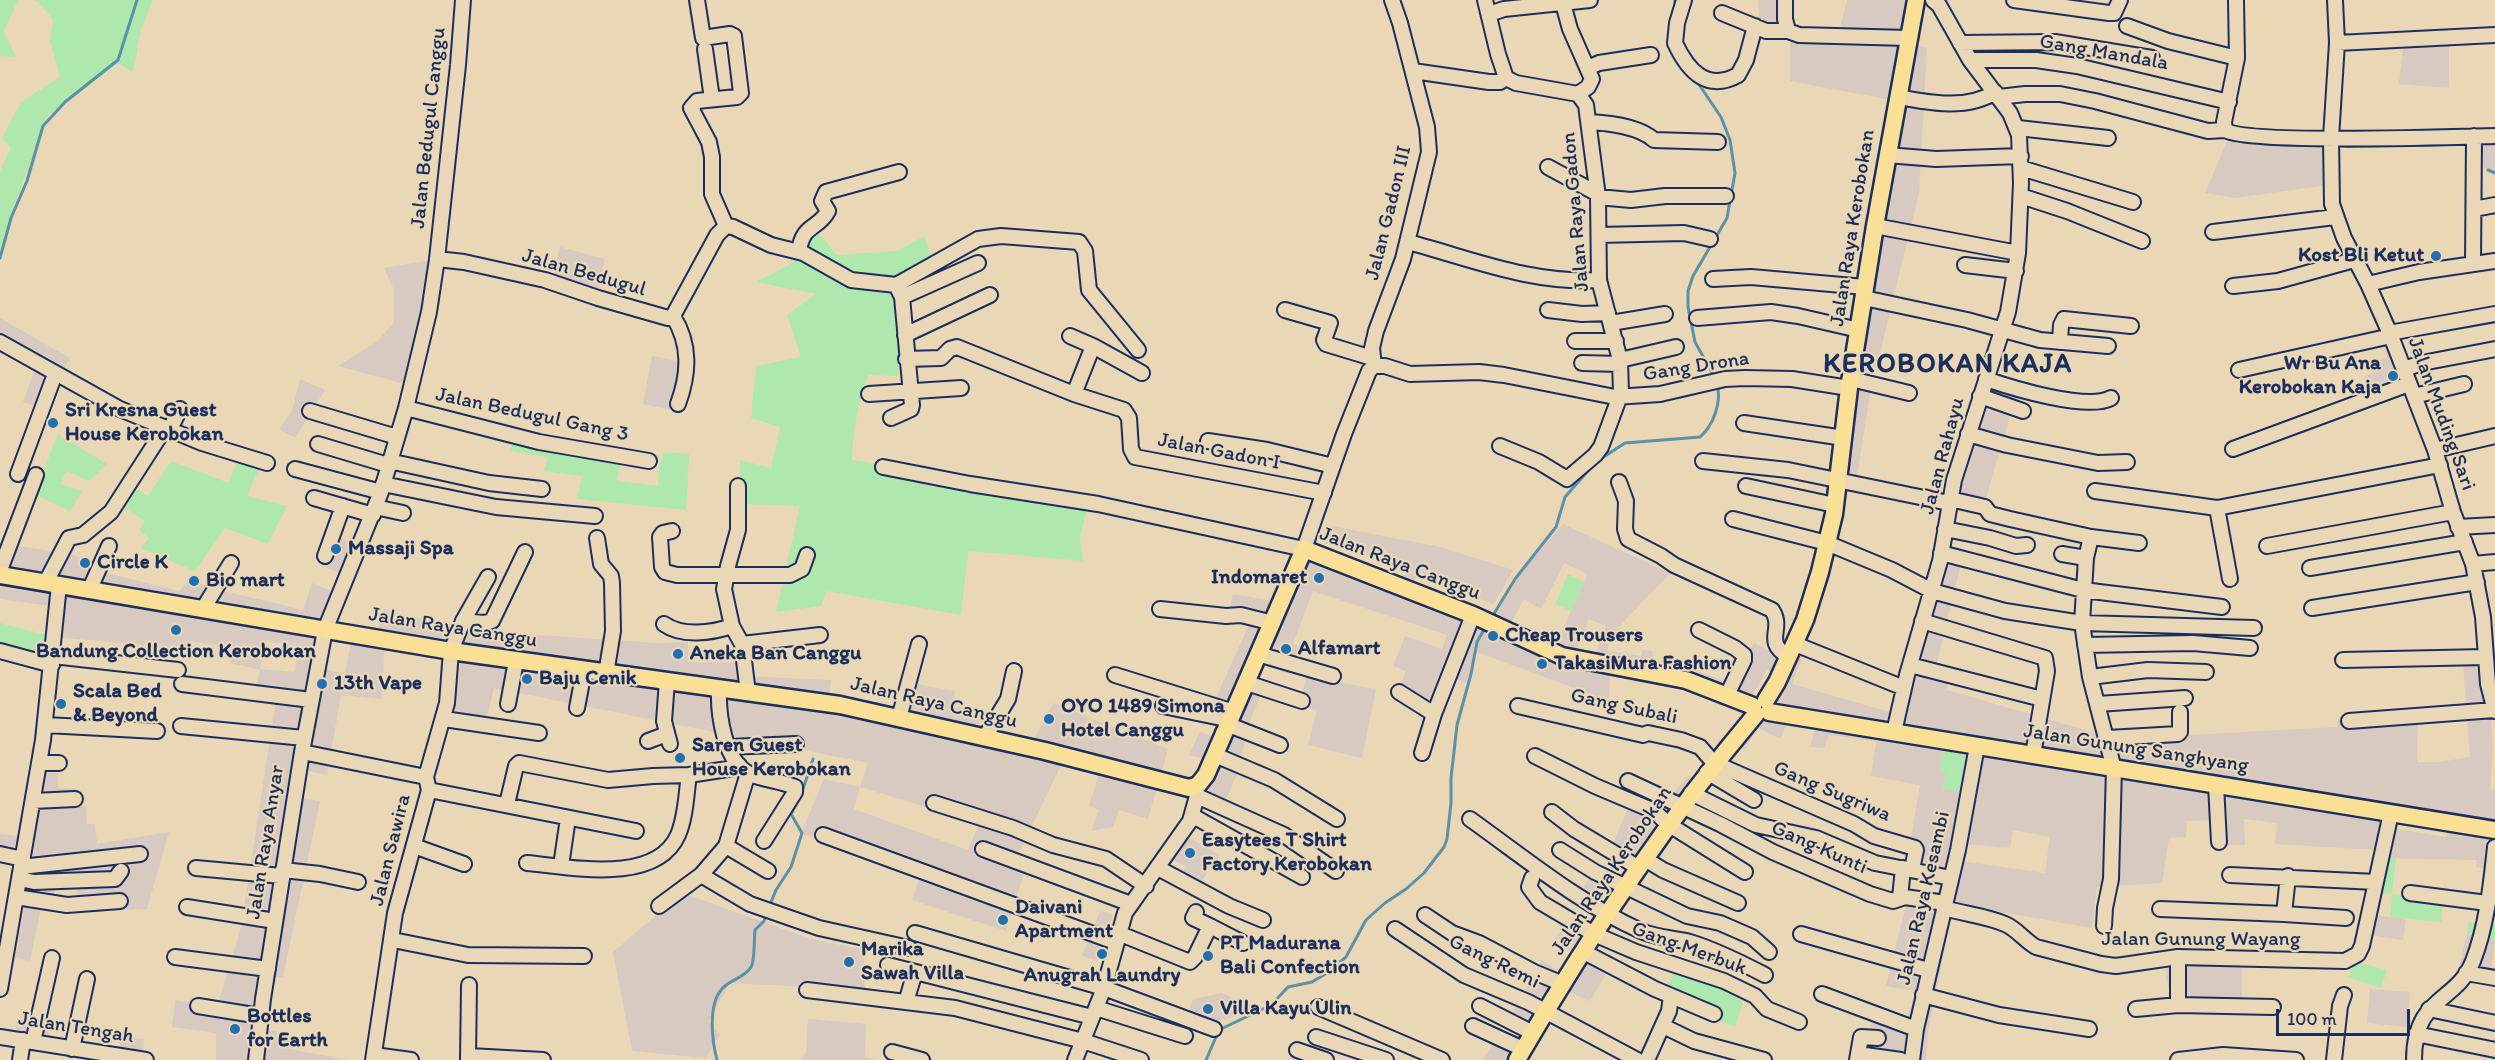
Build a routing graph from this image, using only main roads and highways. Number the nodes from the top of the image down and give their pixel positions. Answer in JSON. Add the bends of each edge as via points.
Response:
{"nodes":[{"id":1,"x":1916,"y":0,"type":"edge"},
{"id":2,"x":0,"y":573,"type":"edge"},
{"id":3,"x":1761,"y":708,"type":"junction"},
{"id":4,"x":2495,"y":830,"type":"edge"},
{"id":5,"x":1512,"y":1048,"type":"edge"}],
"edges":[{"from":1,"to":3,"type":"main road","name":"Jalan Raya Kerobokan","via":[[1864,293],[1827,543],[1805,620]]},
{"from":2,"to":3,"type":"main road","name":"Jalan Raya Canggu","via":[[451,651],[840,705],[1102,765],[1195,792],[1215,755],[1304,549],[1473,615],[1562,656],[1686,680]]},
{"from":3,"to":4,"type":"main road","name":"Jalan Gunung Sanghyang"},
{"from":3,"to":5,"type":"main road","name":"Jalan Raya Kerobokan","via":[[1668,824],[1563,984],[1521,1026]]}]}
